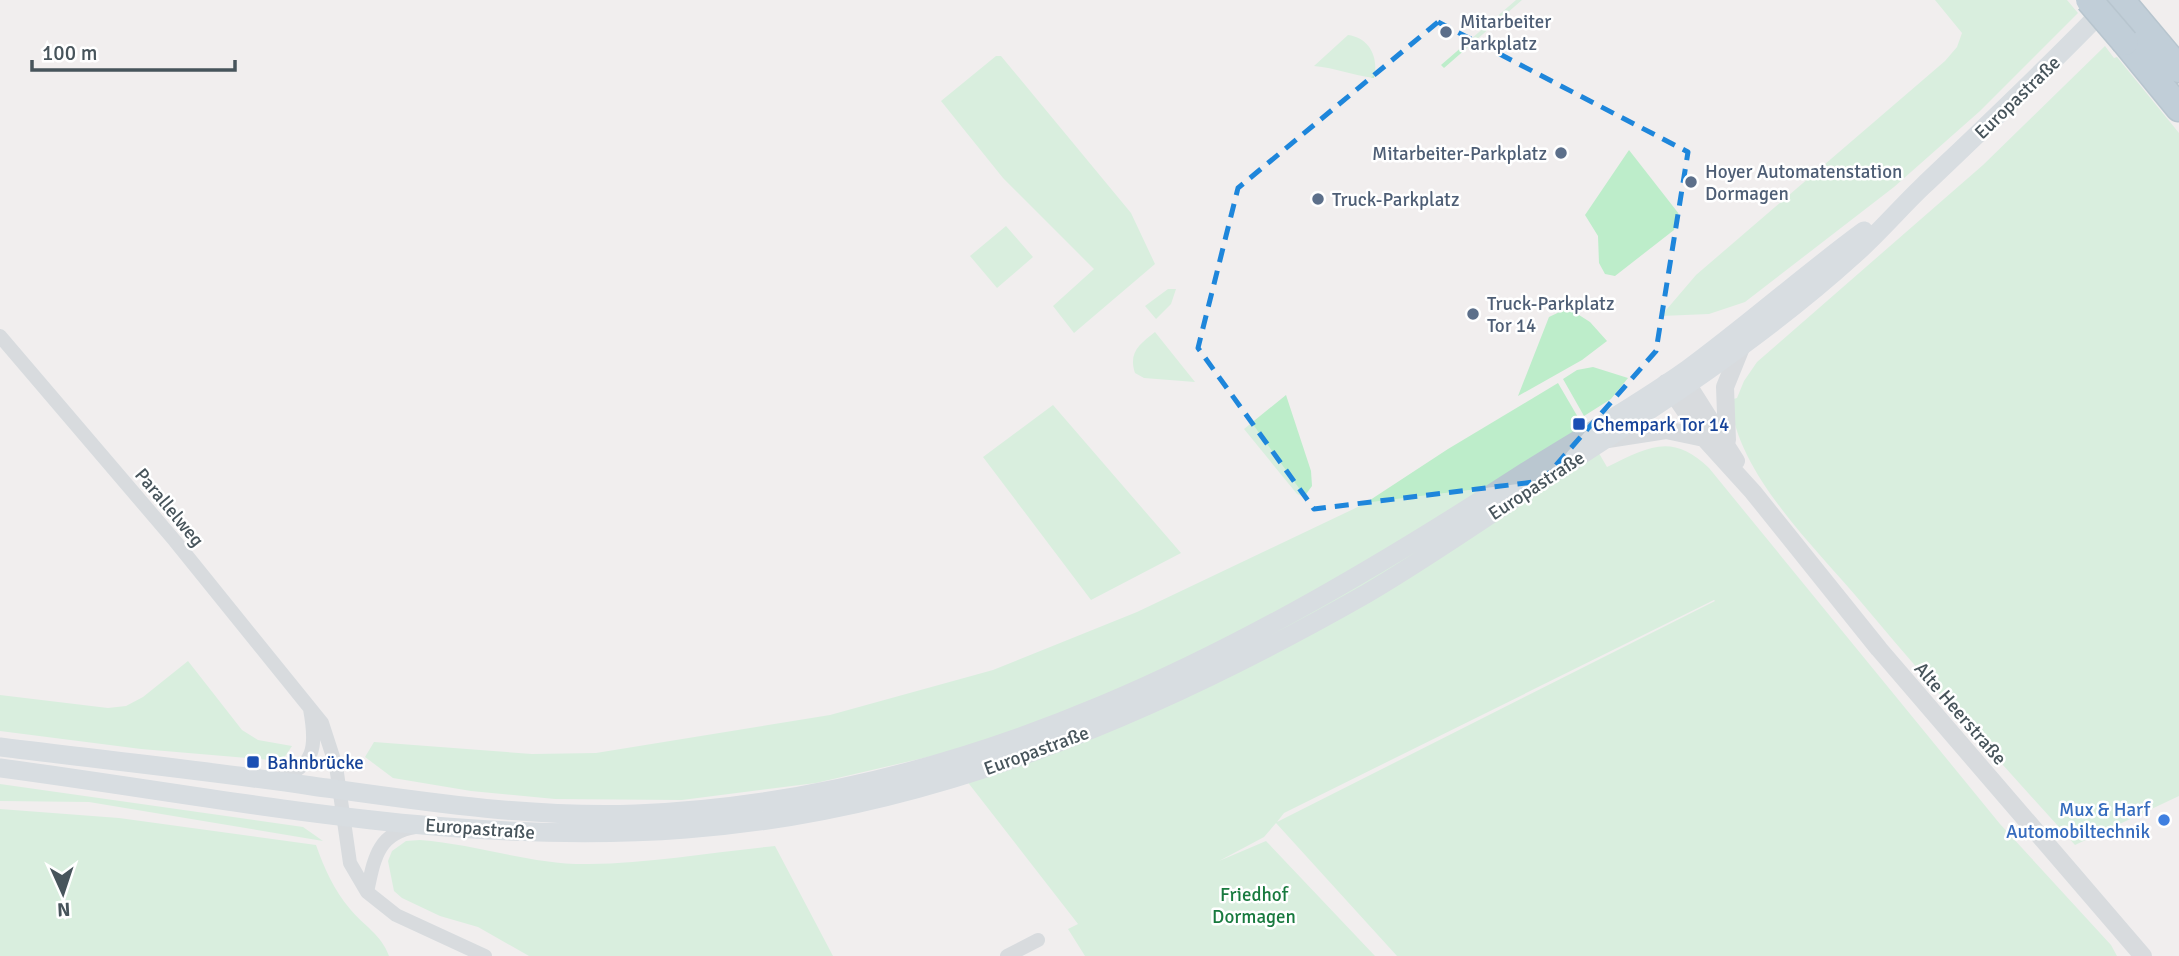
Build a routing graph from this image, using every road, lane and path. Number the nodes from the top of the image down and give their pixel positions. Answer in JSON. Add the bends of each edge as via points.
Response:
{"nodes":[{"id":1,"x":2089,"y":0,"type":"edge"},
{"id":2,"x":2113,"y":0,"type":"edge"},
{"id":3,"x":2121,"y":0,"type":"edge"},
{"id":4,"x":2134,"y":34,"type":"junction"},
{"id":5,"x":2179,"y":69,"type":"edge"},
{"id":6,"x":2179,"y":108,"type":"edge"},
{"id":7,"x":1918,"y":191,"type":"junction"},
{"id":8,"x":0,"y":336,"type":"edge"},
{"id":9,"x":1742,"y":345,"type":"junction"},
{"id":10,"x":1677,"y":384,"type":"junction"},
{"id":11,"x":1704,"y":438,"type":"junction"},
{"id":12,"x":1608,"y":439,"type":"junction"},
{"id":13,"x":1727,"y":447,"type":"junction"},
{"id":14,"x":1753,"y":492,"type":"junction"},
{"id":15,"x":309,"y":704,"type":"junction"},
{"id":16,"x":0,"y":747,"type":"edge"},
{"id":17,"x":0,"y":768,"type":"edge"},
{"id":18,"x":272,"y":781,"type":"junction"},
{"id":19,"x":340,"y":790,"type":"junction"},
{"id":20,"x":344,"y":816,"type":"junction"},
{"id":21,"x":427,"y":826,"type":"junction"},
{"id":22,"x":367,"y":892,"type":"junction"},
{"id":23,"x":1038,"y":940,"type":"dead end"},
{"id":24,"x":485,"y":956,"type":"edge"},
{"id":25,"x":1007,"y":956,"type":"edge"},
{"id":26,"x":2143,"y":956,"type":"edge"}],
"edges":[{"from":1,"to":4,"type":"highway","bridge":true},
{"from":2,"to":7,"type":"main road","name":"Europastraße"},
{"from":3,"to":4,"type":"highway"},
{"from":4,"to":5,"type":"highway"},
{"from":4,"to":6,"type":"highway"},
{"from":7,"to":9,"type":"main road","name":"Europastraße","via":[[1857,253]]},
{"from":7,"to":10,"type":"main road","name":"Europastraße"},
{"from":8,"to":15,"type":"street","name":"Parallelweg"},
{"from":9,"to":10,"type":"main road","name":"Europastraße"},
{"from":9,"to":13,"type":"street","via":[[1725,387]]},
{"from":10,"to":11,"type":"street","name":"Alte Heerstraße"},
{"from":10,"to":12,"type":"main road","name":"Europastraße"},
{"from":10,"to":13,"type":"street","name":"Alte Heerstraße"},
{"from":10,"to":19,"type":"main road","name":"Europastraße","via":[[1361,576],[1284,617],[1085,713],[947,763],[818,794],[632,814],[553,813]]},
{"from":11,"to":12,"type":"street","via":[[1666,430]]},
{"from":11,"to":14,"type":"street","name":"Alte Heerstraße"},
{"from":12,"to":21,"type":"main road","name":"Europastraße","via":[[1403,571],[1282,639],[1093,730],[984,771],[888,798],[756,823],[571,834]]},
{"from":13,"to":14,"type":"street","name":"Alte Heerstraße"},
{"from":14,"to":26,"type":"street","name":"Alte Heerstraße","via":[[1818,575]]},
{"from":15,"to":18,"type":"street","via":[[314,733],[307,761],[296,772]]},
{"from":15,"to":19,"type":"street","name":"Parallelweg","via":[[331,744]]},
{"from":16,"to":18,"type":"main road","name":"Europastraße"},
{"from":17,"to":20,"type":"main road","name":"Europastraße"},
{"from":18,"to":19,"type":"main road","name":"Europastraße"},
{"from":19,"to":20,"type":"street","name":"Parallelweg"},
{"from":20,"to":21,"type":"main road","name":"Europastraße"},
{"from":20,"to":22,"type":"street","name":"Parallelweg","via":[[350,863]]},
{"from":21,"to":22,"type":"street","via":[[402,829],[382,842]]},
{"from":22,"to":24,"type":"street","via":[[396,915]]},
{"from":23,"to":25,"type":"street"}]}
